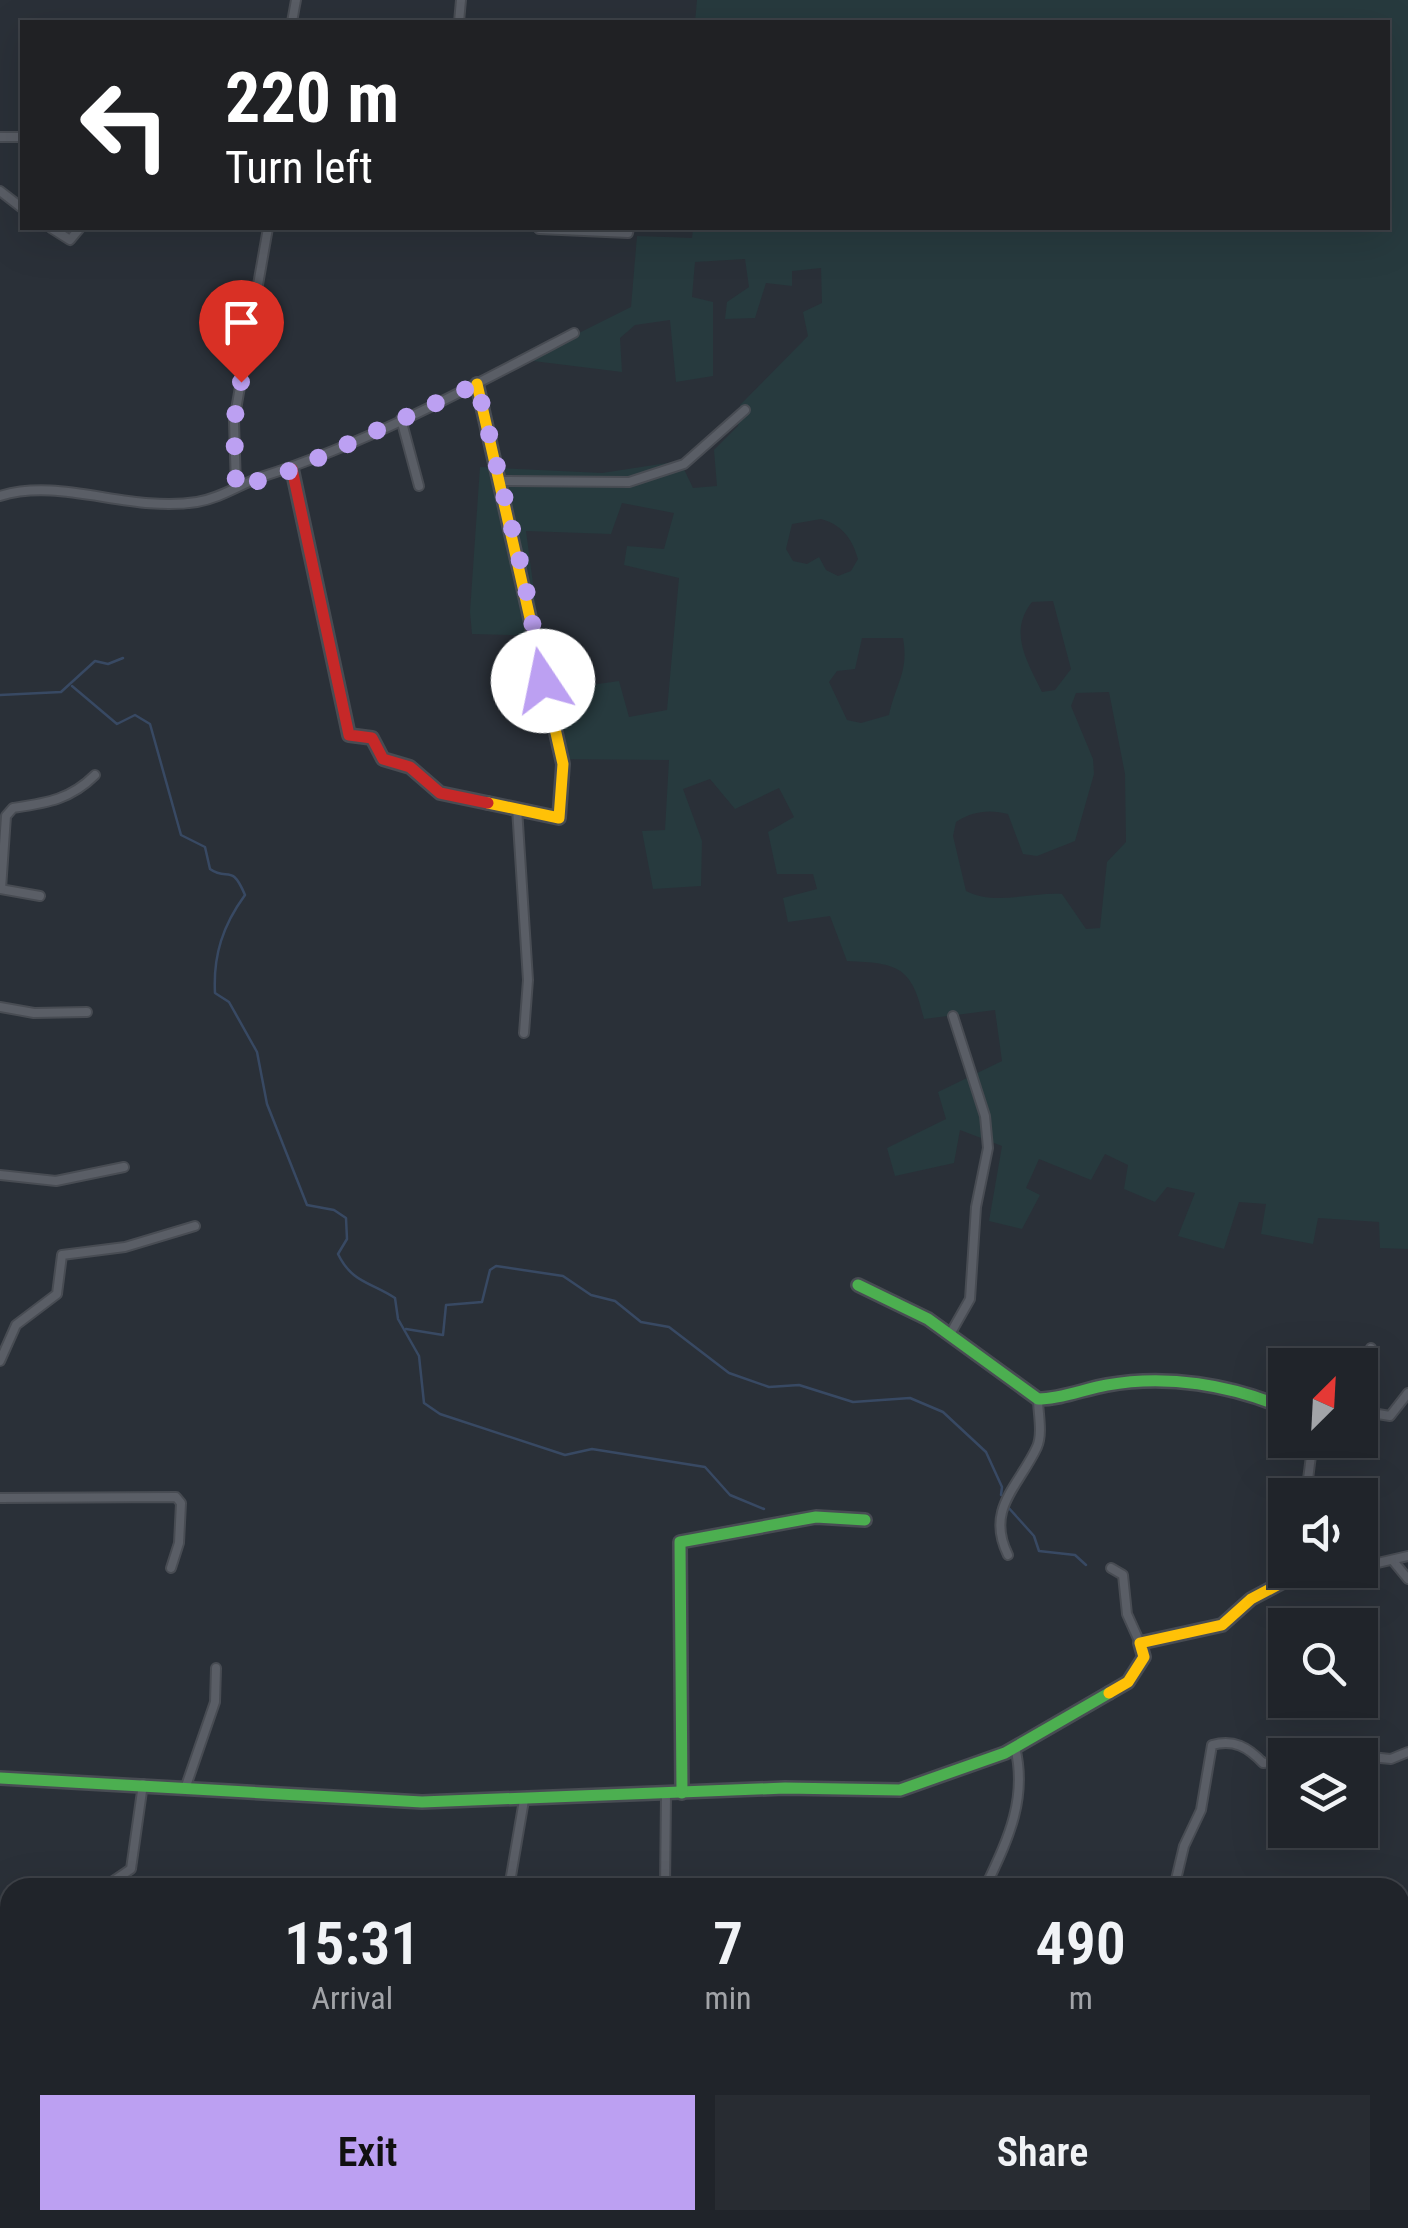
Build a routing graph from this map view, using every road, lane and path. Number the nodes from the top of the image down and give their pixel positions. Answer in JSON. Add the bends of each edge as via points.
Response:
{"nodes":[{"id":1,"x":0,"y":191,"type":"edge"},
{"id":2,"x":20,"y":206,"type":"edge"},
{"id":3,"x":55,"y":230,"type":"edge"},
{"id":4,"x":78,"y":230,"type":"edge"},
{"id":5,"x":268,"y":230,"type":"edge"},
{"id":6,"x":575,"y":230,"type":"edge"},
{"id":7,"x":629,"y":230,"type":"edge"},
{"id":8,"x":574,"y":333,"type":"dead end"},
{"id":9,"x":477,"y":384,"type":"junction"},
{"id":10,"x":745,"y":410,"type":"dead end"},
{"id":11,"x":401,"y":420,"type":"junction"},
{"id":12,"x":292,"y":470,"type":"junction"},
{"id":13,"x":498,"y":482,"type":"junction"},
{"id":14,"x":420,"y":486,"type":"dead end"},
{"id":15,"x":236,"y":488,"type":"junction"},
{"id":16,"x":0,"y":496,"type":"edge"},
{"id":17,"x":95,"y":775,"type":"dead end"},
{"id":18,"x":517,"y":808,"type":"junction"},
{"id":19,"x":0,"y":888,"type":"edge"},
{"id":20,"x":40,"y":896,"type":"dead end"},
{"id":21,"x":0,"y":1007,"type":"edge"},
{"id":22,"x":87,"y":1012,"type":"dead end"},
{"id":23,"x":953,"y":1016,"type":"dead end"},
{"id":24,"x":524,"y":1033,"type":"dead end"},
{"id":25,"x":124,"y":1167,"type":"dead end"},
{"id":26,"x":0,"y":1174,"type":"edge"},
{"id":27,"x":194,"y":1226,"type":"dead end"},
{"id":28,"x":858,"y":1285,"type":"dead end"},
{"id":29,"x":949,"y":1336,"type":"junction"},
{"id":30,"x":0,"y":1361,"type":"edge"},
{"id":31,"x":1408,"y":1393,"type":"edge"},
{"id":32,"x":1038,"y":1399,"type":"junction"},
{"id":33,"x":1268,"y":1400,"type":"edge"},
{"id":34,"x":1378,"y":1414,"type":"edge"},
{"id":35,"x":0,"y":1498,"type":"edge"},
{"id":36,"x":865,"y":1520,"type":"dead end"},
{"id":37,"x":1008,"y":1555,"type":"dead end"},
{"id":38,"x":1408,"y":1556,"type":"edge"},
{"id":39,"x":1394,"y":1562,"type":"junction"},
{"id":40,"x":1378,"y":1564,"type":"edge"},
{"id":41,"x":170,"y":1568,"type":"dead end"},
{"id":42,"x":1111,"y":1568,"type":"dead end"},
{"id":43,"x":1408,"y":1579,"type":"edge"},
{"id":44,"x":1268,"y":1588,"type":"edge"},
{"id":45,"x":1140,"y":1644,"type":"junction"},
{"id":46,"x":216,"y":1668,"type":"dead end"},
{"id":47,"x":1015,"y":1747,"type":"junction"},
{"id":48,"x":1408,"y":1752,"type":"edge"},
{"id":49,"x":1378,"y":1757,"type":"edge"},
{"id":50,"x":1268,"y":1763,"type":"edge"},
{"id":51,"x":0,"y":1778,"type":"edge"},
{"id":52,"x":143,"y":1784,"type":"junction"},
{"id":53,"x":186,"y":1786,"type":"junction"},
{"id":54,"x":682,"y":1793,"type":"junction"},
{"id":55,"x":666,"y":1794,"type":"junction"},
{"id":56,"x":524,"y":1800,"type":"junction"},
{"id":57,"x":118,"y":1878,"type":"edge"},
{"id":58,"x":511,"y":1878,"type":"edge"},
{"id":59,"x":666,"y":1878,"type":"edge"},
{"id":60,"x":989,"y":1878,"type":"edge"},
{"id":61,"x":1176,"y":1878,"type":"edge"}],
"edges":[{"from":1,"to":2,"type":"street"},
{"from":3,"to":4,"type":"street","via":[[70,240]]},
{"from":5,"to":15,"type":"street","via":[[234,422]]},
{"from":6,"to":7,"type":"street"},
{"from":8,"to":9,"type":"street"},
{"from":9,"to":11,"type":"street"},
{"from":9,"to":13,"type":"street"},
{"from":10,"to":13,"type":"street","via":[[684,464],[629,482]]},
{"from":11,"to":12,"type":"street"},
{"from":11,"to":14,"type":"street"},
{"from":12,"to":15,"type":"street"},
{"from":12,"to":18,"type":"street","via":[[348,734],[372,738],[384,759],[410,767],[440,794]]},
{"from":13,"to":18,"type":"street","via":[[563,764],[559,818]]},
{"from":15,"to":16,"type":"street","via":[[170,505],[38,490]]},
{"from":17,"to":19,"type":"street","via":[[66,797],[12,808]]},
{"from":18,"to":24,"type":"street","via":[[528,980]]},
{"from":19,"to":20,"type":"street"},
{"from":21,"to":22,"type":"street"},
{"from":23,"to":29,"type":"street","via":[[985,1116],[988,1148],[976,1206],[970,1299]]},
{"from":25,"to":26,"type":"street","via":[[56,1180]]},
{"from":27,"to":30,"type":"street","via":[[125,1247],[62,1255],[57,1294],[16,1326]]},
{"from":28,"to":29,"type":"street"},
{"from":29,"to":32,"type":"street"},
{"from":31,"to":34,"type":"street","via":[[1390,1416]]},
{"from":32,"to":33,"type":"street","via":[[1123,1383],[1216,1386]]},
{"from":32,"to":37,"type":"street","via":[[1036,1447],[998,1522]]},
{"from":35,"to":41,"type":"street","via":[[176,1497],[179,1543]]},
{"from":36,"to":54,"type":"street","via":[[816,1517],[680,1542]]},
{"from":38,"to":39,"type":"street"},
{"from":39,"to":40,"type":"street"},
{"from":39,"to":43,"type":"street"},
{"from":42,"to":45,"type":"street","via":[[1123,1575],[1127,1614]]},
{"from":44,"to":45,"type":"street","via":[[1222,1625]]},
{"from":45,"to":47,"type":"street","via":[[1144,1657],[1128,1682]]},
{"from":46,"to":53,"type":"street","via":[[215,1702]]},
{"from":47,"to":54,"type":"street","via":[[900,1790]]},
{"from":47,"to":60,"type":"street","via":[[1017,1814]]},
{"from":48,"to":49,"type":"street"},
{"from":50,"to":61,"type":"street","via":[[1227,1741],[1212,1745],[1201,1810]]},
{"from":51,"to":52,"type":"street"},
{"from":52,"to":53,"type":"street"},
{"from":52,"to":57,"type":"street","via":[[131,1869]]},
{"from":53,"to":56,"type":"street","via":[[422,1802]]},
{"from":54,"to":55,"type":"street"},
{"from":55,"to":56,"type":"street"},
{"from":55,"to":59,"type":"street"},
{"from":56,"to":58,"type":"street"}]}
